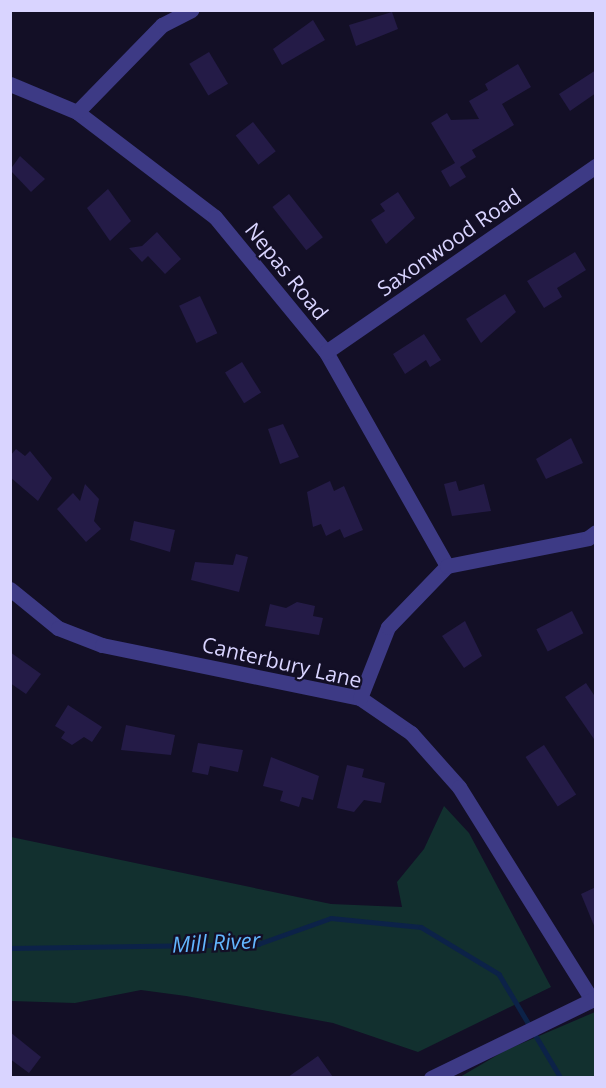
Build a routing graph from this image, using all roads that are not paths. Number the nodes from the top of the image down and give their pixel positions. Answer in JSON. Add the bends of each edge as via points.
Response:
{"nodes":[{"id":1,"x":191,"y":10,"type":"edge"},
{"id":2,"x":10,"y":84,"type":"edge"},
{"id":3,"x":77,"y":112,"type":"junction"},
{"id":4,"x":596,"y":166,"type":"edge"},
{"id":5,"x":326,"y":352,"type":"junction"},
{"id":6,"x":593,"y":540,"type":"edge"},
{"id":7,"x":447,"y":566,"type":"junction"},
{"id":8,"x":10,"y":589,"type":"edge"},
{"id":9,"x":360,"y":698,"type":"junction"},
{"id":10,"x":594,"y":999,"type":"edge"},
{"id":11,"x":431,"y":1077,"type":"edge"}],
"edges":[{"from":1,"to":3,"type":"street","via":[[162,25]]},
{"from":2,"to":3,"type":"street","name":"Nepas Road"},
{"from":3,"to":5,"type":"street","name":"Nepas Road","via":[[215,217]]},
{"from":4,"to":5,"type":"street","name":"Saxonwood Road"},
{"from":5,"to":7,"type":"street","name":"Nepas Road"},
{"from":6,"to":7,"type":"street"},
{"from":7,"to":9,"type":"street","via":[[388,627]]},
{"from":8,"to":9,"type":"street","name":"Canterbury Lane","via":[[58,628],[102,645]]},
{"from":9,"to":10,"type":"street","name":"Canterbury Lane","via":[[411,732],[459,787]]},
{"from":10,"to":11,"type":"street"}]}
